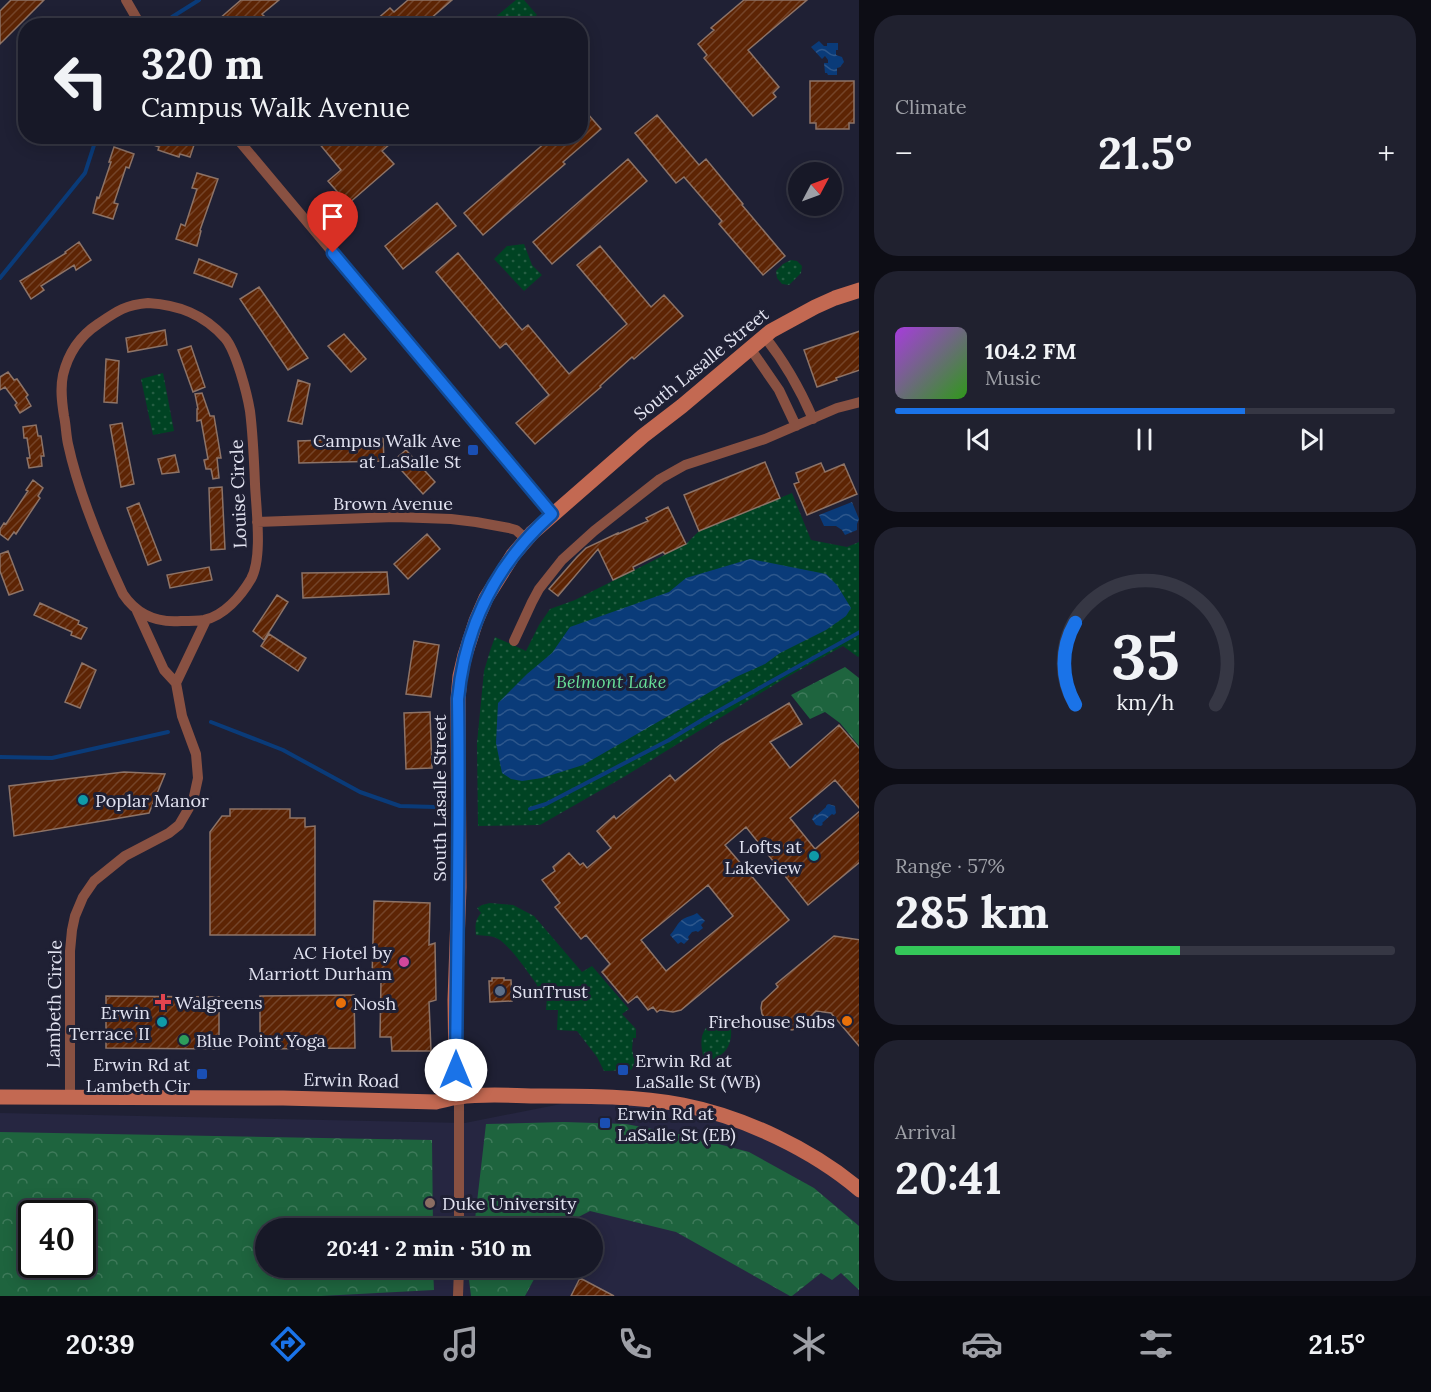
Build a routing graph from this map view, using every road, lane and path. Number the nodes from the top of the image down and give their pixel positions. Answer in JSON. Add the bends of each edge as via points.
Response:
{"nodes":[{"id":1,"x":126,"y":0,"type":"edge"},
{"id":2,"x":136,"y":18,"type":"edge"},
{"id":3,"x":242,"y":144,"type":"edge"},
{"id":4,"x":859,"y":290,"type":"edge"},
{"id":5,"x":764,"y":336,"type":"junction"},
{"id":6,"x":750,"y":348,"type":"junction"},
{"id":7,"x":859,"y":402,"type":"edge"},
{"id":8,"x":813,"y":418,"type":"junction"},
{"id":9,"x":796,"y":426,"type":"junction"},
{"id":10,"x":552,"y":514,"type":"junction"},
{"id":11,"x":257,"y":522,"type":"junction"},
{"id":12,"x":526,"y":539,"type":"junction"},
{"id":13,"x":137,"y":611,"type":"junction"},
{"id":14,"x":206,"y":620,"type":"junction"},
{"id":15,"x":514,"y":641,"type":"dead end"},
{"id":16,"x":176,"y":683,"type":"junction"},
{"id":17,"x":0,"y":1097,"type":"edge"},
{"id":18,"x":70,"y":1097,"type":"junction"},
{"id":19,"x":459,"y":1097,"type":"junction"},
{"id":20,"x":859,"y":1189,"type":"edge"},
{"id":21,"x":459,"y":1218,"type":"edge"},
{"id":22,"x":459,"y":1278,"type":"edge"},
{"id":23,"x":458,"y":1296,"type":"edge"}],
"edges":[{"from":1,"to":2,"type":"street"},
{"from":3,"to":10,"type":"street"},
{"from":4,"to":5,"type":"street","name":"South Lasalle Street","via":[[796,316]]},
{"from":5,"to":6,"type":"street","name":"South Lasalle Street"},
{"from":5,"to":8,"type":"street","via":[[795,381]]},
{"from":6,"to":9,"type":"street","via":[[779,390]]},
{"from":6,"to":10,"type":"street","name":"South Lasalle Street"},
{"from":7,"to":8,"type":"street"},
{"from":8,"to":9,"type":"street"},
{"from":9,"to":15,"type":"street","via":[[685,465],[626,504],[575,547],[550,575]]},
{"from":10,"to":12,"type":"street","name":"South Lasalle Street"},
{"from":11,"to":12,"type":"street","name":"Brown Avenue","via":[[451,519],[509,528]]},
{"from":11,"to":13,"type":"street","name":"Louise Circle","via":[[249,408],[226,339],[192,313],[148,303],[124,307],[88,331],[75,347],[62,377],[68,441],[102,549],[123,594]]},
{"from":11,"to":14,"type":"street","name":"Louise Circle","via":[[252,577],[236,600]]},
{"from":12,"to":19,"type":"street","name":"South Lasalle Street","via":[[486,598],[460,676],[455,1000]]},
{"from":13,"to":14,"type":"street","name":"Louise Circle","via":[[160,621]]},
{"from":13,"to":16,"type":"street","name":"Lambeth Circle","via":[[164,670]]},
{"from":14,"to":16,"type":"street"},
{"from":16,"to":18,"type":"street","name":"Lambeth Circle","via":[[198,764],[193,801],[179,825],[125,856],[94,881],[75,916],[70,951]]},
{"from":17,"to":18,"type":"street","name":"Erwin Road"},
{"from":18,"to":19,"type":"street","name":"Erwin Road","via":[[436,1102]]},
{"from":19,"to":20,"type":"street","name":"Erwin Road","via":[[572,1096],[683,1105],[751,1125],[802,1150]]},
{"from":19,"to":21,"type":"street"},
{"from":22,"to":23,"type":"street"}]}
